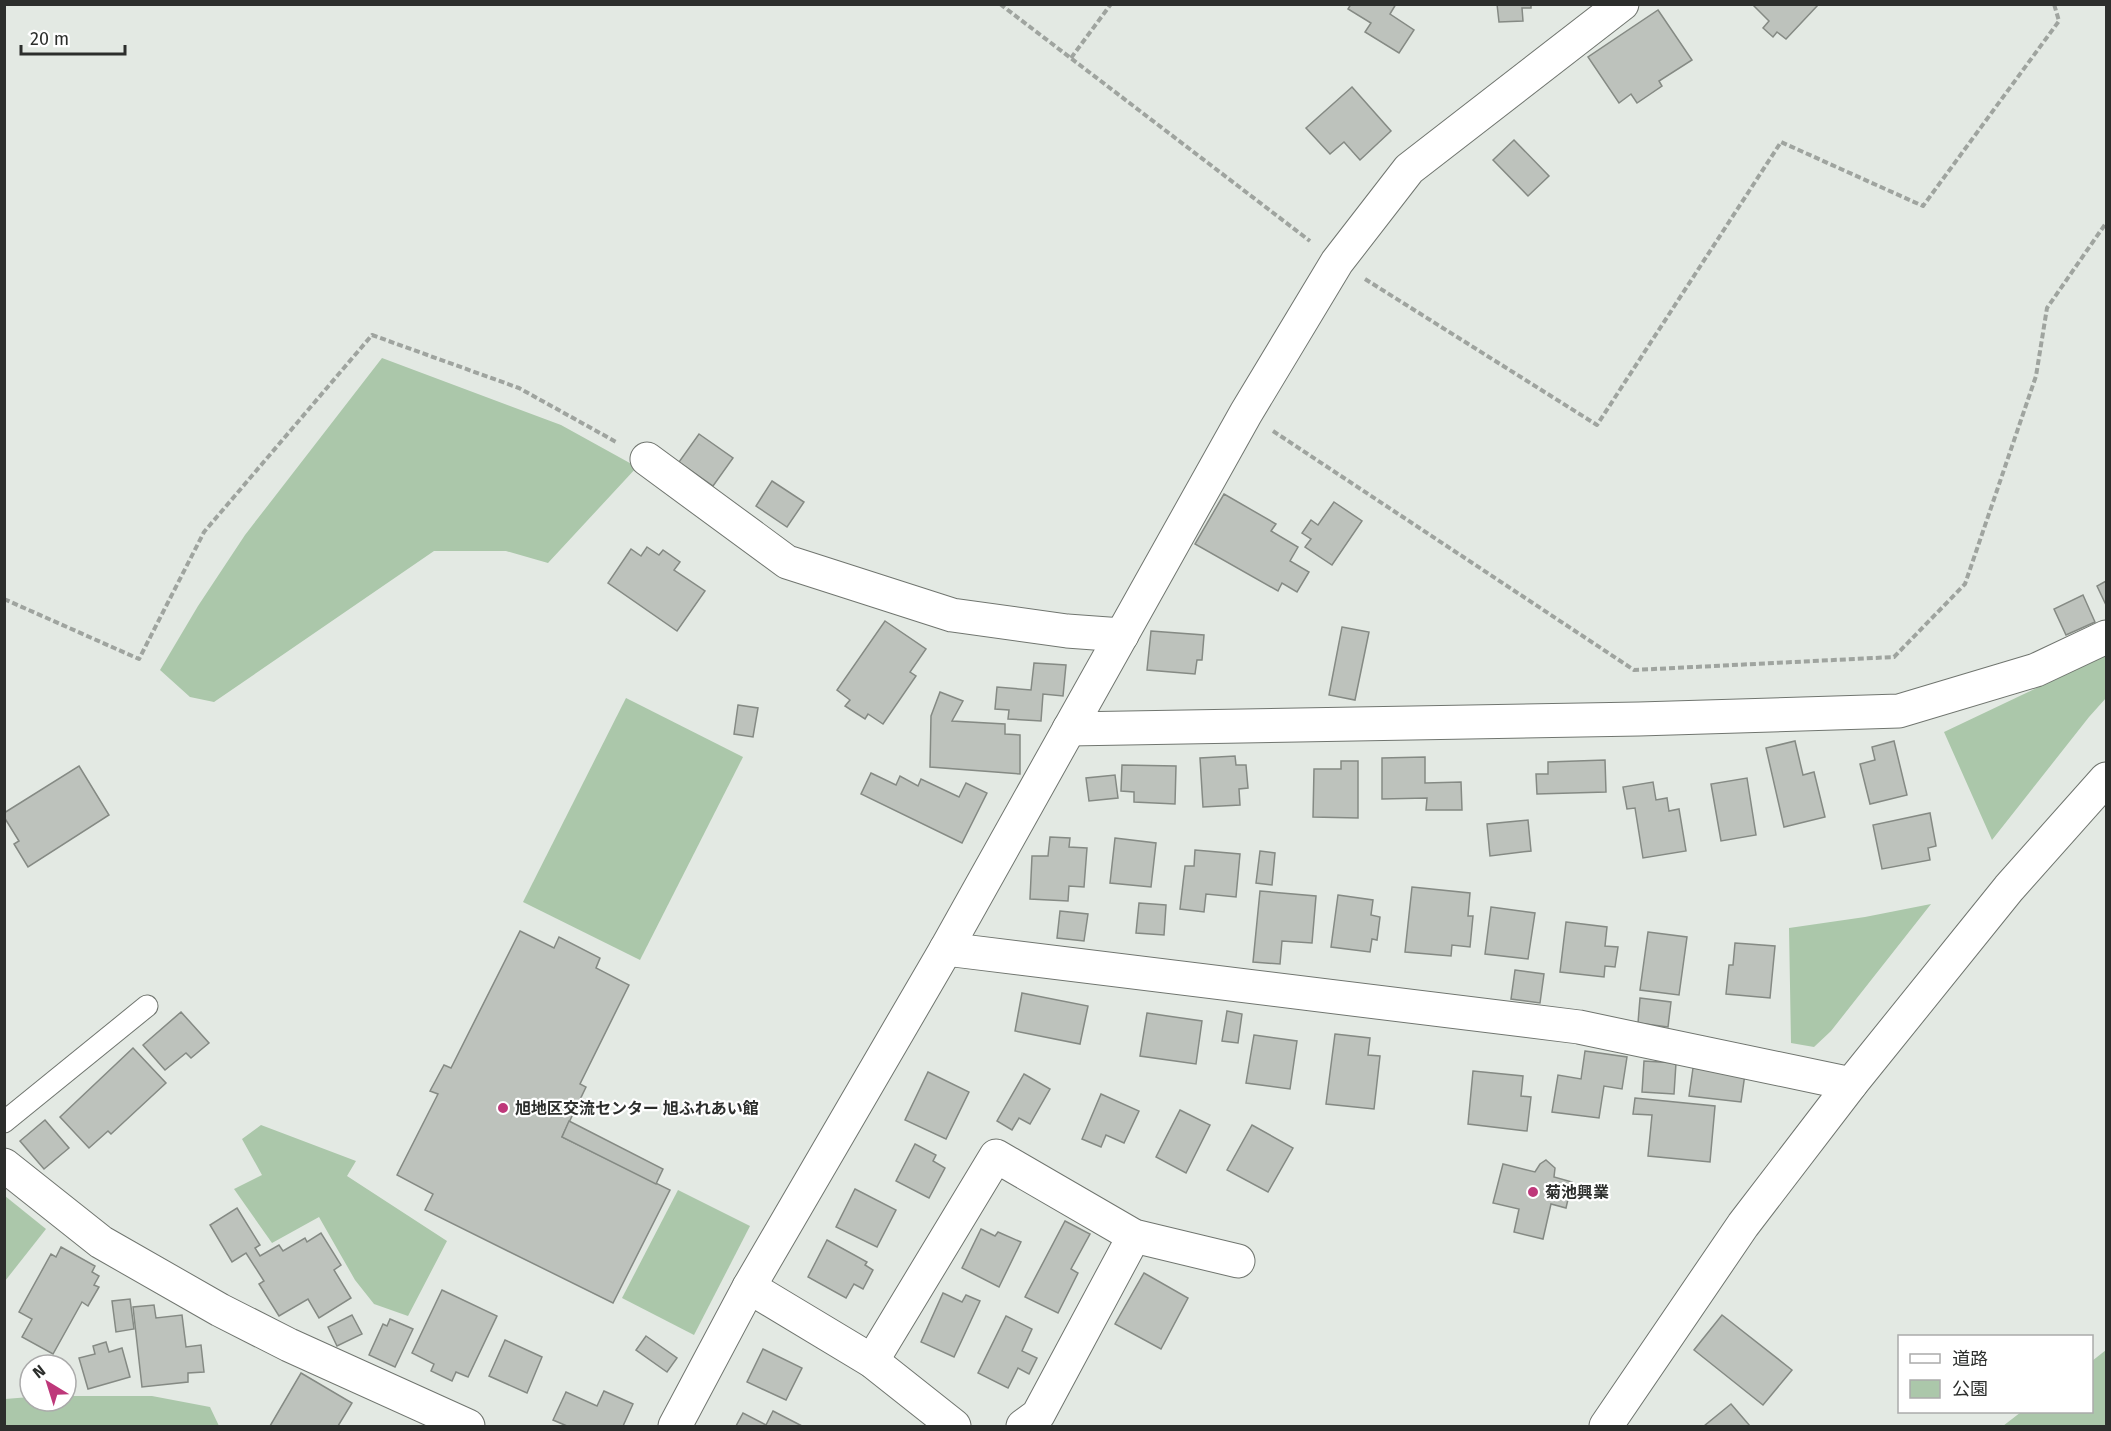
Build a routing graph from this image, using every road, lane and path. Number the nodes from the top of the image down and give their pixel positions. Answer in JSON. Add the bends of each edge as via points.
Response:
{"nodes":[{"id":1,"x":1000,"y":4,"type":"edge"},
{"id":2,"x":1111,"y":4,"type":"edge"},
{"id":3,"x":1622,"y":4,"type":"edge"},
{"id":4,"x":2054,"y":4,"type":"edge"},
{"id":5,"x":1071,"y":58,"type":"junction"},
{"id":6,"x":2106,"y":223,"type":"edge"},
{"id":7,"x":1337,"y":262,"type":"junction"},
{"id":8,"x":1245,"y":413,"type":"junction"},
{"id":9,"x":647,"y":459,"type":"joint"},
{"id":10,"x":4,"y":599,"type":"edge"},
{"id":11,"x":1122,"y":635,"type":"junction"},
{"id":12,"x":2106,"y":637,"type":"edge"},
{"id":13,"x":1069,"y":729,"type":"junction"},
{"id":14,"x":2106,"y":779,"type":"edge"},
{"id":15,"x":946,"y":949,"type":"junction"},
{"id":16,"x":147,"y":1006,"type":"dead end"},
{"id":17,"x":1851,"y":1084,"type":"junction"},
{"id":18,"x":4,"y":1122,"type":"edge"},
{"id":19,"x":4,"y":1165,"type":"edge"},
{"id":20,"x":1134,"y":1236,"type":"junction"},
{"id":21,"x":1238,"y":1261,"type":"dead end"},
{"id":22,"x":749,"y":1287,"type":"junction"},
{"id":23,"x":872,"y":1361,"type":"junction"},
{"id":24,"x":468,"y":1426,"type":"edge"},
{"id":25,"x":675,"y":1426,"type":"edge"},
{"id":26,"x":954,"y":1426,"type":"edge"},
{"id":27,"x":1023,"y":1426,"type":"edge"},
{"id":28,"x":1606,"y":1426,"type":"edge"}],
"edges":[{"from":1,"to":5,"type":"path"},
{"from":2,"to":5,"type":"path"},
{"from":3,"to":7,"type":"street","via":[[1409,169]]},
{"from":4,"to":7,"type":"path","via":[[2059,21],[1923,206],[1781,142],[1597,425]]},
{"from":5,"to":7,"type":"path"},
{"from":6,"to":8,"type":"path","via":[[2047,308],[2036,376],[1965,584],[1894,657],[1634,670]]},
{"from":7,"to":8,"type":"street"},
{"from":8,"to":11,"type":"street"},
{"from":9,"to":10,"type":"path","via":[[519,388],[372,335],[204,532],[139,659]]},
{"from":9,"to":11,"type":"street","via":[[787,562],[952,615]]},
{"from":11,"to":13,"type":"street"},
{"from":12,"to":13,"type":"street","via":[[2036,670],[1899,711]]},
{"from":13,"to":15,"type":"street"},
{"from":14,"to":17,"type":"street","via":[[2009,888]]},
{"from":15,"to":17,"type":"street","via":[[1579,1027]]},
{"from":15,"to":22,"type":"street"},
{"from":16,"to":18,"type":"lane"},
{"from":17,"to":28,"type":"street","via":[[1743,1226]]},
{"from":19,"to":24,"type":"street","via":[[101,1242],[210,1304],[289,1345]]},
{"from":20,"to":21,"type":"street"},
{"from":20,"to":23,"type":"street","via":[[996,1156]]},
{"from":20,"to":27,"type":"street","via":[[1038,1415]]},
{"from":22,"to":23,"type":"street"},
{"from":22,"to":25,"type":"street"},
{"from":23,"to":26,"type":"street"}]}
